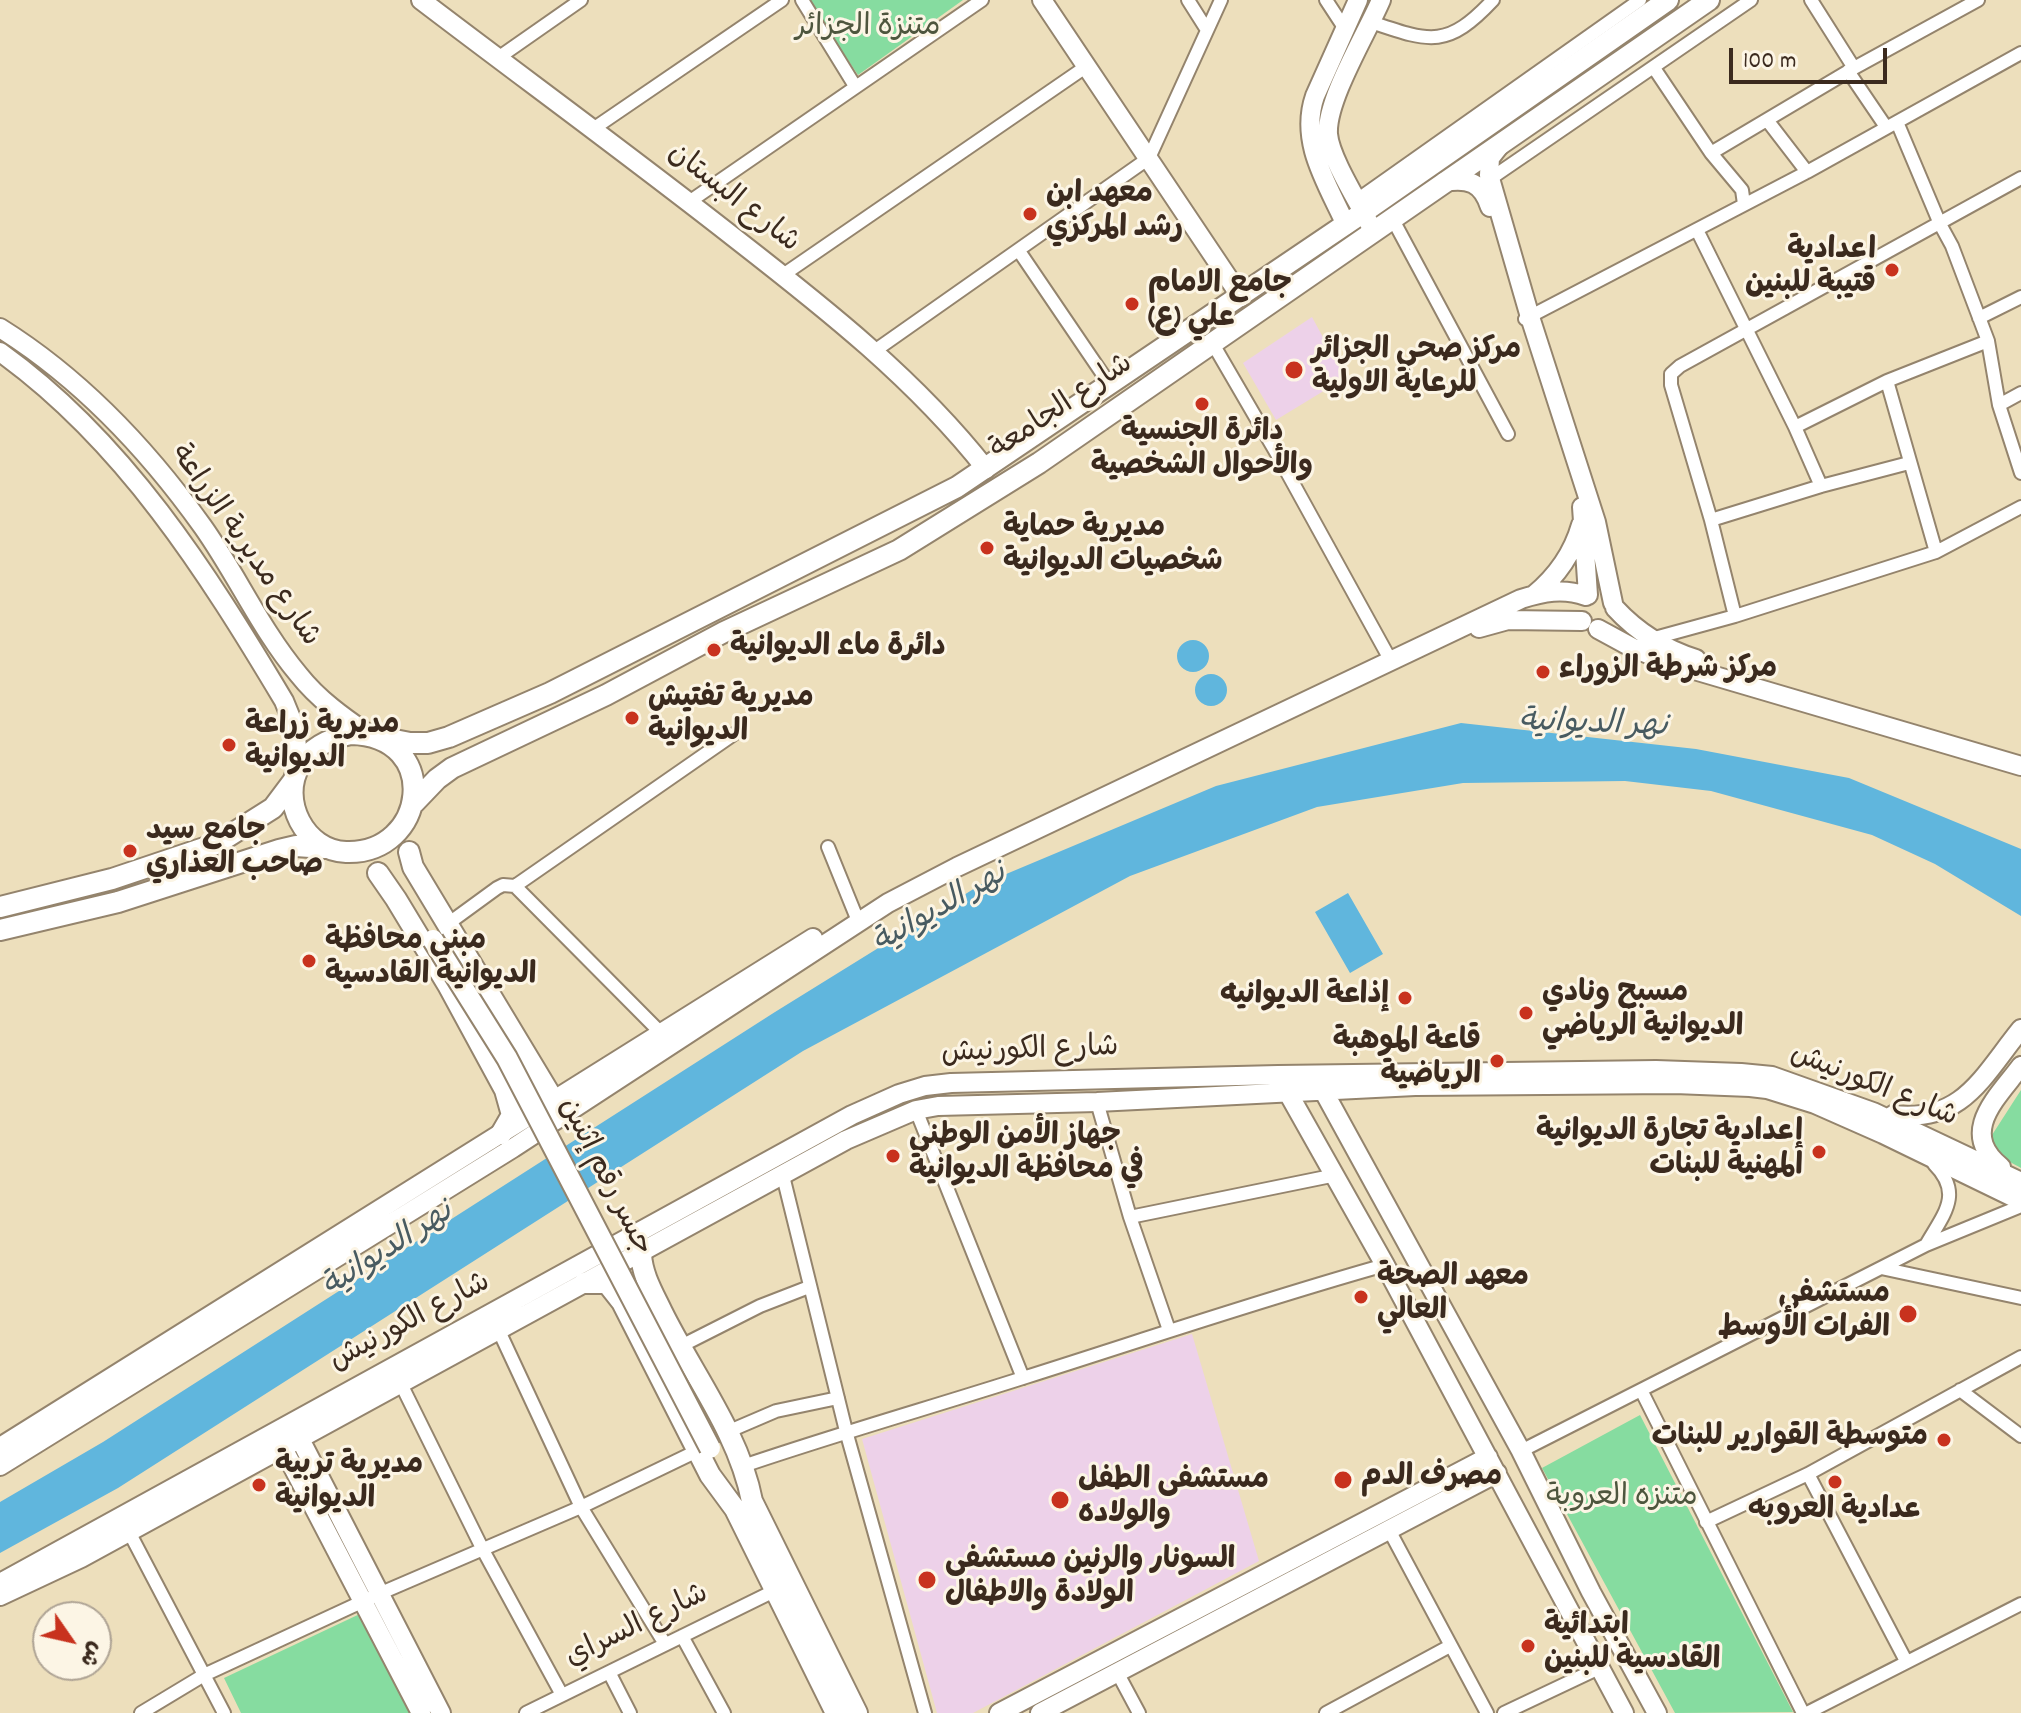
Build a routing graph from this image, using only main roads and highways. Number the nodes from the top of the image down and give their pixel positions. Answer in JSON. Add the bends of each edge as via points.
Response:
{"nodes":[{"id":1,"x":421,"y":0,"type":"edge"},
{"id":2,"x":1042,"y":0,"type":"edge"},
{"id":3,"x":1359,"y":0,"type":"edge"},
{"id":4,"x":1668,"y":0,"type":"edge"},
{"id":5,"x":1709,"y":0,"type":"edge"},
{"id":6,"x":1377,"y":10,"type":"edge"},
{"id":7,"x":1313,"y":102,"type":"junction"},
{"id":8,"x":1333,"y":108,"type":"junction"},
{"id":9,"x":1508,"y":138,"type":"junction"},
{"id":10,"x":1444,"y":182,"type":"junction"},
{"id":11,"x":1360,"y":206,"type":"junction"},
{"id":12,"x":1397,"y":206,"type":"junction"},
{"id":13,"x":1346,"y":225,"type":"junction"},
{"id":14,"x":1373,"y":231,"type":"junction"},
{"id":15,"x":1241,"y":297,"type":"junction"},
{"id":16,"x":1527,"y":318,"type":"junction"},
{"id":17,"x":0,"y":328,"type":"edge"},
{"id":18,"x":0,"y":352,"type":"edge"},
{"id":19,"x":1027,"y":441,"type":"junction"},
{"id":20,"x":1039,"y":463,"type":"junction"},
{"id":21,"x":986,"y":469,"type":"junction"},
{"id":22,"x":930,"y":502,"type":"junction"},
{"id":23,"x":1584,"y":514,"type":"junction"},
{"id":24,"x":941,"y":525,"type":"junction"},
{"id":25,"x":1533,"y":595,"type":"junction"},
{"id":26,"x":1587,"y":595,"type":"junction"},
{"id":27,"x":1614,"y":605,"type":"junction"},
{"id":28,"x":1590,"y":625,"type":"junction"},
{"id":29,"x":1433,"y":640,"type":"junction"},
{"id":30,"x":371,"y":735,"type":"junction"},
{"id":31,"x":2021,"y":754,"type":"edge"},
{"id":32,"x":2021,"y":766,"type":"edge"},
{"id":33,"x":297,"y":773,"type":"junction"},
{"id":34,"x":412,"y":806,"type":"junction"},
{"id":35,"x":325,"y":848,"type":"junction"},
{"id":36,"x":347,"y":852,"type":"junction"},
{"id":37,"x":378,"y":873,"type":"junction"},
{"id":38,"x":888,"y":903,"type":"junction"},
{"id":39,"x":0,"y":907,"type":"edge"},
{"id":40,"x":0,"y":930,"type":"edge"},
{"id":41,"x":441,"y":932,"type":"junction"},
{"id":42,"x":2021,"y":1029,"type":"edge"},
{"id":43,"x":2021,"y":1066,"type":"edge"},
{"id":44,"x":1139,"y":1077,"type":"junction"},
{"id":45,"x":1318,"y":1082,"type":"junction"},
{"id":46,"x":938,"y":1083,"type":"junction"},
{"id":47,"x":1283,"y":1083,"type":"junction"},
{"id":48,"x":1142,"y":1100,"type":"junction"},
{"id":49,"x":938,"y":1106,"type":"junction"},
{"id":50,"x":558,"y":1109,"type":"junction"},
{"id":51,"x":863,"y":1110,"type":"junction"},
{"id":52,"x":1873,"y":1112,"type":"junction"},
{"id":53,"x":868,"y":1130,"type":"junction"},
{"id":54,"x":507,"y":1141,"type":"junction"},
{"id":55,"x":2020,"y":1181,"type":"edge"},
{"id":56,"x":2021,"y":1203,"type":"edge"},
{"id":57,"x":641,"y":1254,"type":"junction"},
{"id":58,"x":584,"y":1283,"type":"junction"},
{"id":59,"x":1434,"y":1292,"type":"junction"},
{"id":60,"x":1408,"y":1308,"type":"junction"},
{"id":61,"x":329,"y":1400,"type":"junction"},
{"id":62,"x":337,"y":1418,"type":"junction"},
{"id":63,"x":713,"y":1442,"type":"junction"},
{"id":64,"x":291,"y":1444,"type":"junction"},
{"id":65,"x":0,"y":1447,"type":"edge"},
{"id":66,"x":1493,"y":1465,"type":"junction"},
{"id":67,"x":0,"y":1466,"type":"edge"},
{"id":68,"x":744,"y":1505,"type":"junction"},
{"id":69,"x":144,"y":1512,"type":"junction"},
{"id":70,"x":124,"y":1524,"type":"junction"},
{"id":71,"x":0,"y":1583,"type":"edge"},
{"id":72,"x":1591,"y":1592,"type":"junction"},
{"id":73,"x":0,"y":1596,"type":"edge"},
{"id":74,"x":1567,"y":1606,"type":"junction"},
{"id":75,"x":1214,"y":1610,"type":"junction"},
{"id":76,"x":1609,"y":1626,"type":"junction"},
{"id":77,"x":1583,"y":1634,"type":"junction"},
{"id":78,"x":421,"y":1713,"type":"edge"},
{"id":79,"x":441,"y":1713,"type":"edge"},
{"id":80,"x":836,"y":1713,"type":"edge"},
{"id":81,"x":857,"y":1713,"type":"edge"},
{"id":82,"x":999,"y":1713,"type":"edge"},
{"id":83,"x":1040,"y":1713,"type":"edge"},
{"id":84,"x":1624,"y":1713,"type":"edge"},
{"id":85,"x":1657,"y":1713,"type":"edge"}],
"edges":[{"from":1,"to":21,"type":"main road","name":"شارع البستان","via":[[783,275],[933,406]]},
{"from":2,"to":15,"type":"main road"},
{"from":3,"to":6,"type":"main road"},
{"from":3,"to":7,"type":"main road"},
{"from":4,"to":12,"type":"main road","name":"شارع الجامعة"},
{"from":5,"to":9,"type":"main road","name":"شارع الجامعة"},
{"from":6,"to":8,"type":"main road"},
{"from":7,"to":8,"type":"main road"},
{"from":7,"to":13,"type":"main road","via":[[1310,145]]},
{"from":8,"to":11,"type":"main road","via":[[1330,143]]},
{"from":9,"to":10,"type":"main road","name":"شارع الجامعة"},
{"from":9,"to":16,"type":"main road","via":[[1490,158],[1490,179]]},
{"from":10,"to":12,"type":"main road","name":"شارع الجامعة"},
{"from":10,"to":16,"type":"main road","via":[[1469,180],[1484,191]]},
{"from":11,"to":12,"type":"main road","name":"شارع الجامعة"},
{"from":11,"to":13,"type":"main road","name":"شارع الجامعة"},
{"from":11,"to":14,"type":"main road"},
{"from":12,"to":14,"type":"main road","name":"شارع الجامعة"},
{"from":13,"to":15,"type":"main road","name":"شارع الجامعة"},
{"from":14,"to":20,"type":"main road","name":"شارع الجامعة"},
{"from":15,"to":19,"type":"main road","name":"شارع الجامعة"},
{"from":16,"to":23,"type":"main road"},
{"from":16,"to":27,"type":"main road","via":[[1596,522]]},
{"from":17,"to":30,"type":"main road","name":"شارع مديرية الزراعة","via":[[64,375],[151,460],[203,528],[297,673],[339,715]]},
{"from":18,"to":33,"type":"main road","name":"شارع مديرية الزراعة","via":[[91,431],[185,543],[284,701],[295,728]]},
{"from":19,"to":20,"type":"main road"},
{"from":19,"to":21,"type":"main road","name":"شارع الجامعة"},
{"from":20,"to":24,"type":"main road","name":"شارع الجامعة"},
{"from":21,"to":22,"type":"main road","name":"شارع الجامعة"},
{"from":22,"to":24,"type":"main road"},
{"from":22,"to":30,"type":"main road","name":"شارع الجامعة","via":[[550,693],[449,737],[410,743]]},
{"from":23,"to":25,"type":"main road","via":[[1568,557]]},
{"from":23,"to":26,"type":"main road"},
{"from":24,"to":34,"type":"main road","name":"شارع الجامعة","via":[[452,768]]},
{"from":25,"to":26,"type":"main road"},
{"from":25,"to":29,"type":"main road"},
{"from":26,"to":27,"type":"main road","via":[[1605,594]]},
{"from":26,"to":28,"type":"main road","via":[[1578,610]]},
{"from":27,"to":28,"type":"main road","via":[[1609,625]]},
{"from":27,"to":31,"type":"main road","via":[[1651,639],[1678,653]]},
{"from":28,"to":29,"type":"main road","via":[[1508,620]]},
{"from":28,"to":32,"type":"main road","via":[[1674,664]]},
{"from":29,"to":38,"type":"main road"},
{"from":30,"to":33,"type":"main road","via":[[351,734],[322,743]]},
{"from":30,"to":34,"type":"main road","via":[[394,747],[406,761],[415,786]]},
{"from":33,"to":35,"type":"main road","via":[[293,795],[301,824]]},
{"from":33,"to":39,"type":"main road","via":[[273,808],[216,844],[112,879]]},
{"from":34,"to":36,"type":"main road","via":[[383,843]]},
{"from":34,"to":41,"type":"main road","via":[[409,866]]},
{"from":35,"to":36,"type":"main road"},
{"from":35,"to":40,"type":"main road","via":[[279,850],[118,902]]},
{"from":36,"to":37,"type":"main road"},
{"from":37,"to":41,"type":"main road"},
{"from":37,"to":54,"type":"main road","via":[[505,1090],[512,1115]]},
{"from":38,"to":50,"type":"main road"},
{"from":38,"to":50,"type":"main road","via":[[827,929],[661,1033]]},
{"from":41,"to":50,"type":"main road"},
{"from":41,"to":63,"type":"main road","name":"جسر رقم إثنين","via":[[560,1135]]},
{"from":42,"to":52,"type":"main road","via":[[1967,1096],[1947,1110],[1911,1117]]},
{"from":43,"to":55,"type":"main road","via":[[1982,1127],[1992,1159]]},
{"from":44,"to":46,"type":"main road","name":"شارع الكورنيش"},
{"from":44,"to":47,"type":"main road","name":"شارع الكورنيش"},
{"from":44,"to":48,"type":"main road"},
{"from":45,"to":47,"type":"main road","name":"شارع الكورنيش"},
{"from":45,"to":52,"type":"main road","name":"شارع الكورنيش","via":[[1656,1070],[1741,1073],[1772,1076]]},
{"from":45,"to":56,"type":"main road","name":"شارع الكورنيش","via":[[1767,1089],[1815,1104]]},
{"from":45,"to":59,"type":"main road"},
{"from":46,"to":49,"type":"main road"},
{"from":46,"to":51,"type":"main road","name":"شارع الكورنيش"},
{"from":47,"to":48,"type":"main road","name":"شارع الكورنيش"},
{"from":47,"to":60,"type":"main road"},
{"from":48,"to":49,"type":"main road","name":"شارع الكورنيش"},
{"from":49,"to":53,"type":"main road","name":"شارع الكورنيش"},
{"from":50,"to":54,"type":"main road"},
{"from":51,"to":53,"type":"main road"},
{"from":51,"to":61,"type":"main road","name":"شارع الكورنيش"},
{"from":52,"to":55,"type":"main road","name":"شارع الكورنيش"},
{"from":53,"to":57,"type":"main road","name":"شارع الكورنيش"},
{"from":54,"to":65,"type":"main road"},
{"from":54,"to":67,"type":"main road"},
{"from":57,"to":58,"type":"main road","name":"شارع الكورنيش"},
{"from":57,"to":63,"type":"main road","via":[[643,1272],[679,1347]]},
{"from":58,"to":62,"type":"main road","name":"شارع الكورنيش"},
{"from":58,"to":63,"type":"main road","via":[[607,1283],[618,1295]]},
{"from":59,"to":60,"type":"main road"},
{"from":59,"to":72,"type":"main road"},
{"from":60,"to":66,"type":"main road"},
{"from":61,"to":62,"type":"main road"},
{"from":61,"to":69,"type":"main road","name":"شارع الكورنيش"},
{"from":62,"to":64,"type":"main road","name":"شارع الكورنيش"},
{"from":63,"to":68,"type":"main road"},
{"from":63,"to":68,"type":"main road","via":[[743,1466]]},
{"from":64,"to":69,"type":"main road","name":"شارع الكورنيش"},
{"from":64,"to":78,"type":"main road","via":[[362,1603]]},
{"from":64,"to":79,"type":"main road","via":[[381,1593]]},
{"from":66,"to":74,"type":"main road"},
{"from":66,"to":75,"type":"main road"},
{"from":66,"to":75,"type":"main road","via":[[1388,1528]]},
{"from":68,"to":80,"type":"main road","via":[[774,1591]]},
{"from":68,"to":81,"type":"main road"},
{"from":69,"to":70,"type":"main road","name":"شارع الكورنيش"},
{"from":70,"to":71,"type":"main road","name":"شارع الكورنيش"},
{"from":70,"to":73,"type":"main road","name":"شارع الكورنيش","via":[[81,1558]]},
{"from":72,"to":74,"type":"main road","via":[[1584,1610]]},
{"from":72,"to":76,"type":"main road"},
{"from":74,"to":77,"type":"main road"},
{"from":75,"to":82,"type":"main road"},
{"from":75,"to":83,"type":"main road"},
{"from":76,"to":77,"type":"main road","via":[[1600,1618],[1589,1618]]},
{"from":76,"to":85,"type":"main road"},
{"from":77,"to":84,"type":"main road"}]}
